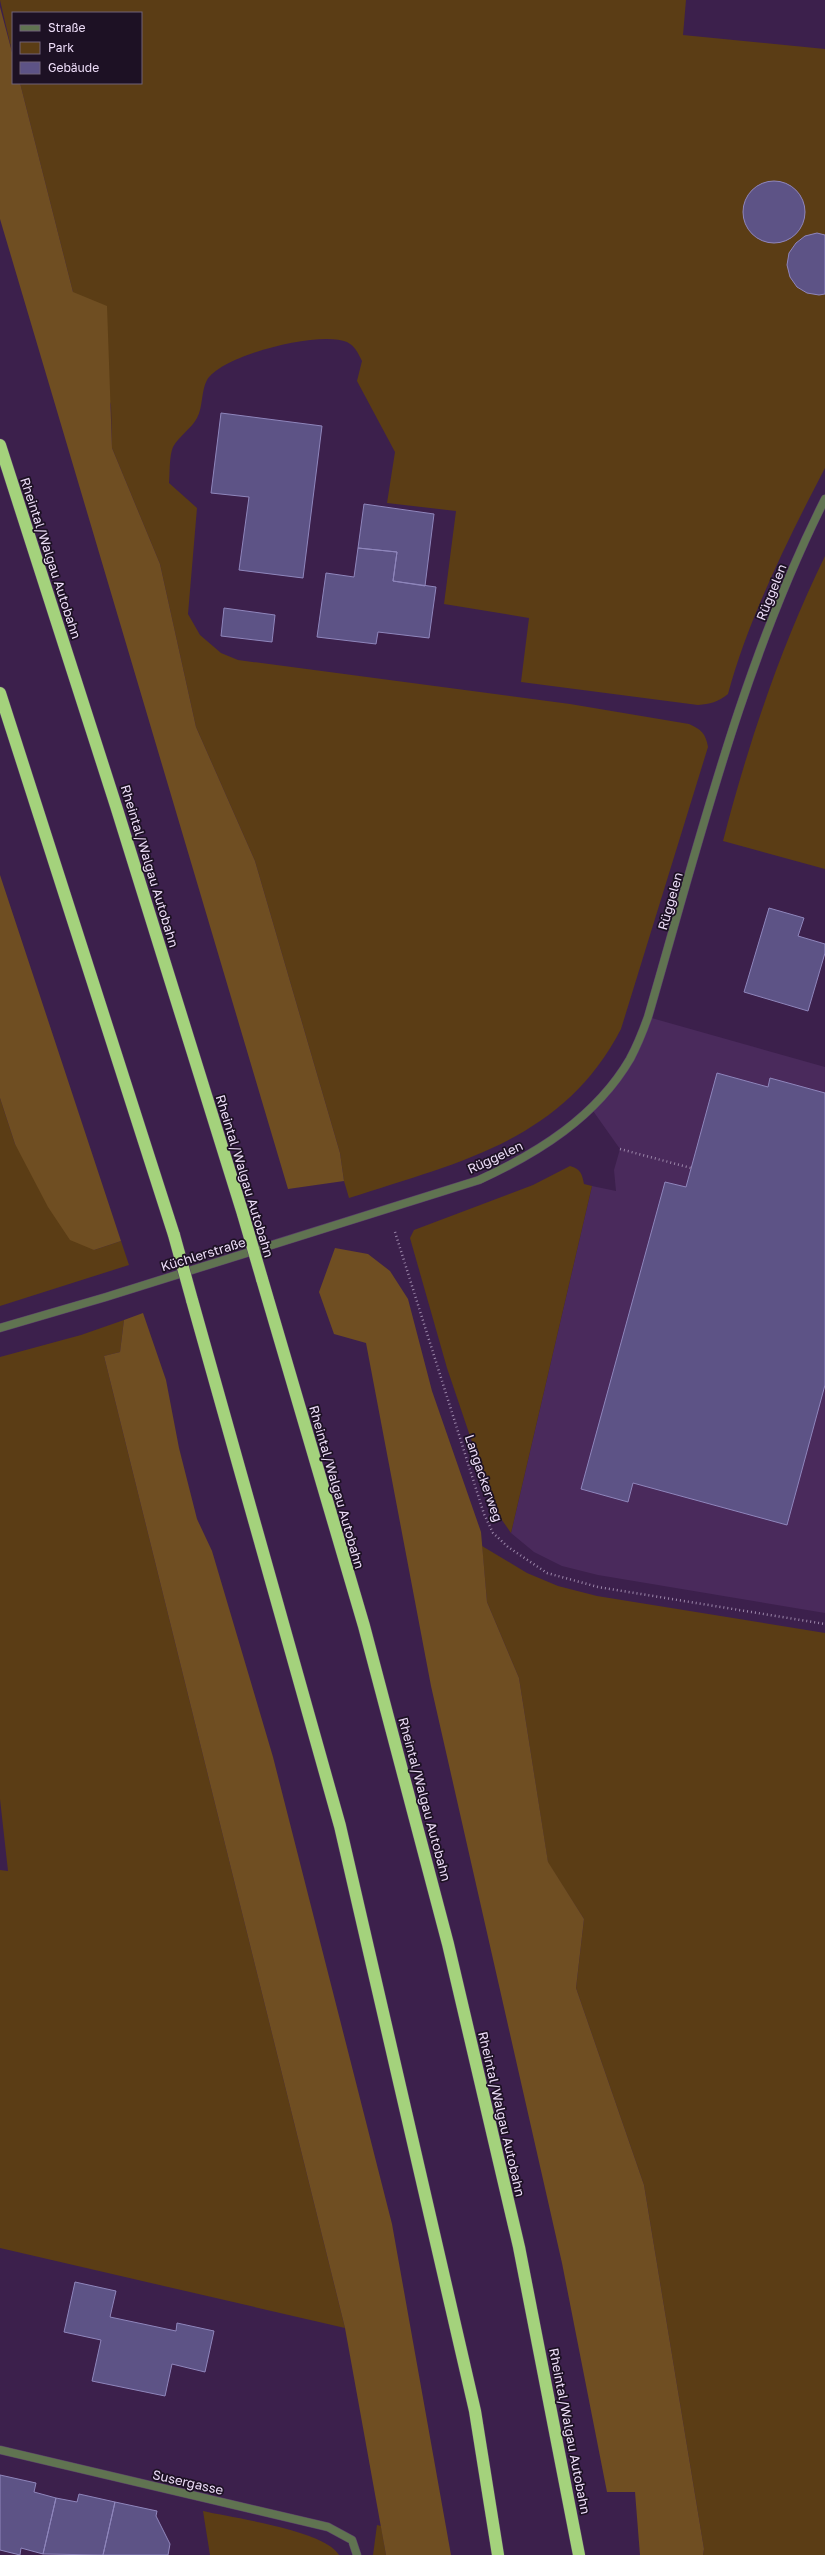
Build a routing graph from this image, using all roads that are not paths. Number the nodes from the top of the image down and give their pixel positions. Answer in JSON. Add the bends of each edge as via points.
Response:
{"nodes":[{"id":1,"x":0,"y":445,"type":"edge"},
{"id":2,"x":825,"y":499,"type":"edge"},
{"id":3,"x":0,"y":693,"type":"edge"},
{"id":4,"x":412,"y":1202,"type":"joint"},
{"id":5,"x":0,"y":1328,"type":"edge"},
{"id":6,"x":0,"y":2450,"type":"edge"},
{"id":7,"x":357,"y":2555,"type":"edge"},
{"id":8,"x":498,"y":2555,"type":"edge"},
{"id":9,"x":579,"y":2555,"type":"edge"}],
"edges":[{"from":1,"to":9,"type":"highway","name":"Rheintal/Walgau Autobahn","bridge":true,"via":[[243,1214],[364,1626],[448,1944],[519,2247]]},
{"from":2,"to":4,"type":"street","name":"Rüggelen","via":[[784,591],[747,684],[648,1017],[630,1059],[591,1108],[543,1146],[516,1163],[479,1180]]},
{"from":3,"to":8,"type":"highway","bridge":true,"via":[[174,1235],[340,1826],[474,2411]]},
{"from":4,"to":5,"type":"street","name":"Küchlerstraße"},
{"from":6,"to":7,"type":"street","name":"Susergasse","via":[[328,2528],[352,2540]]}]}
